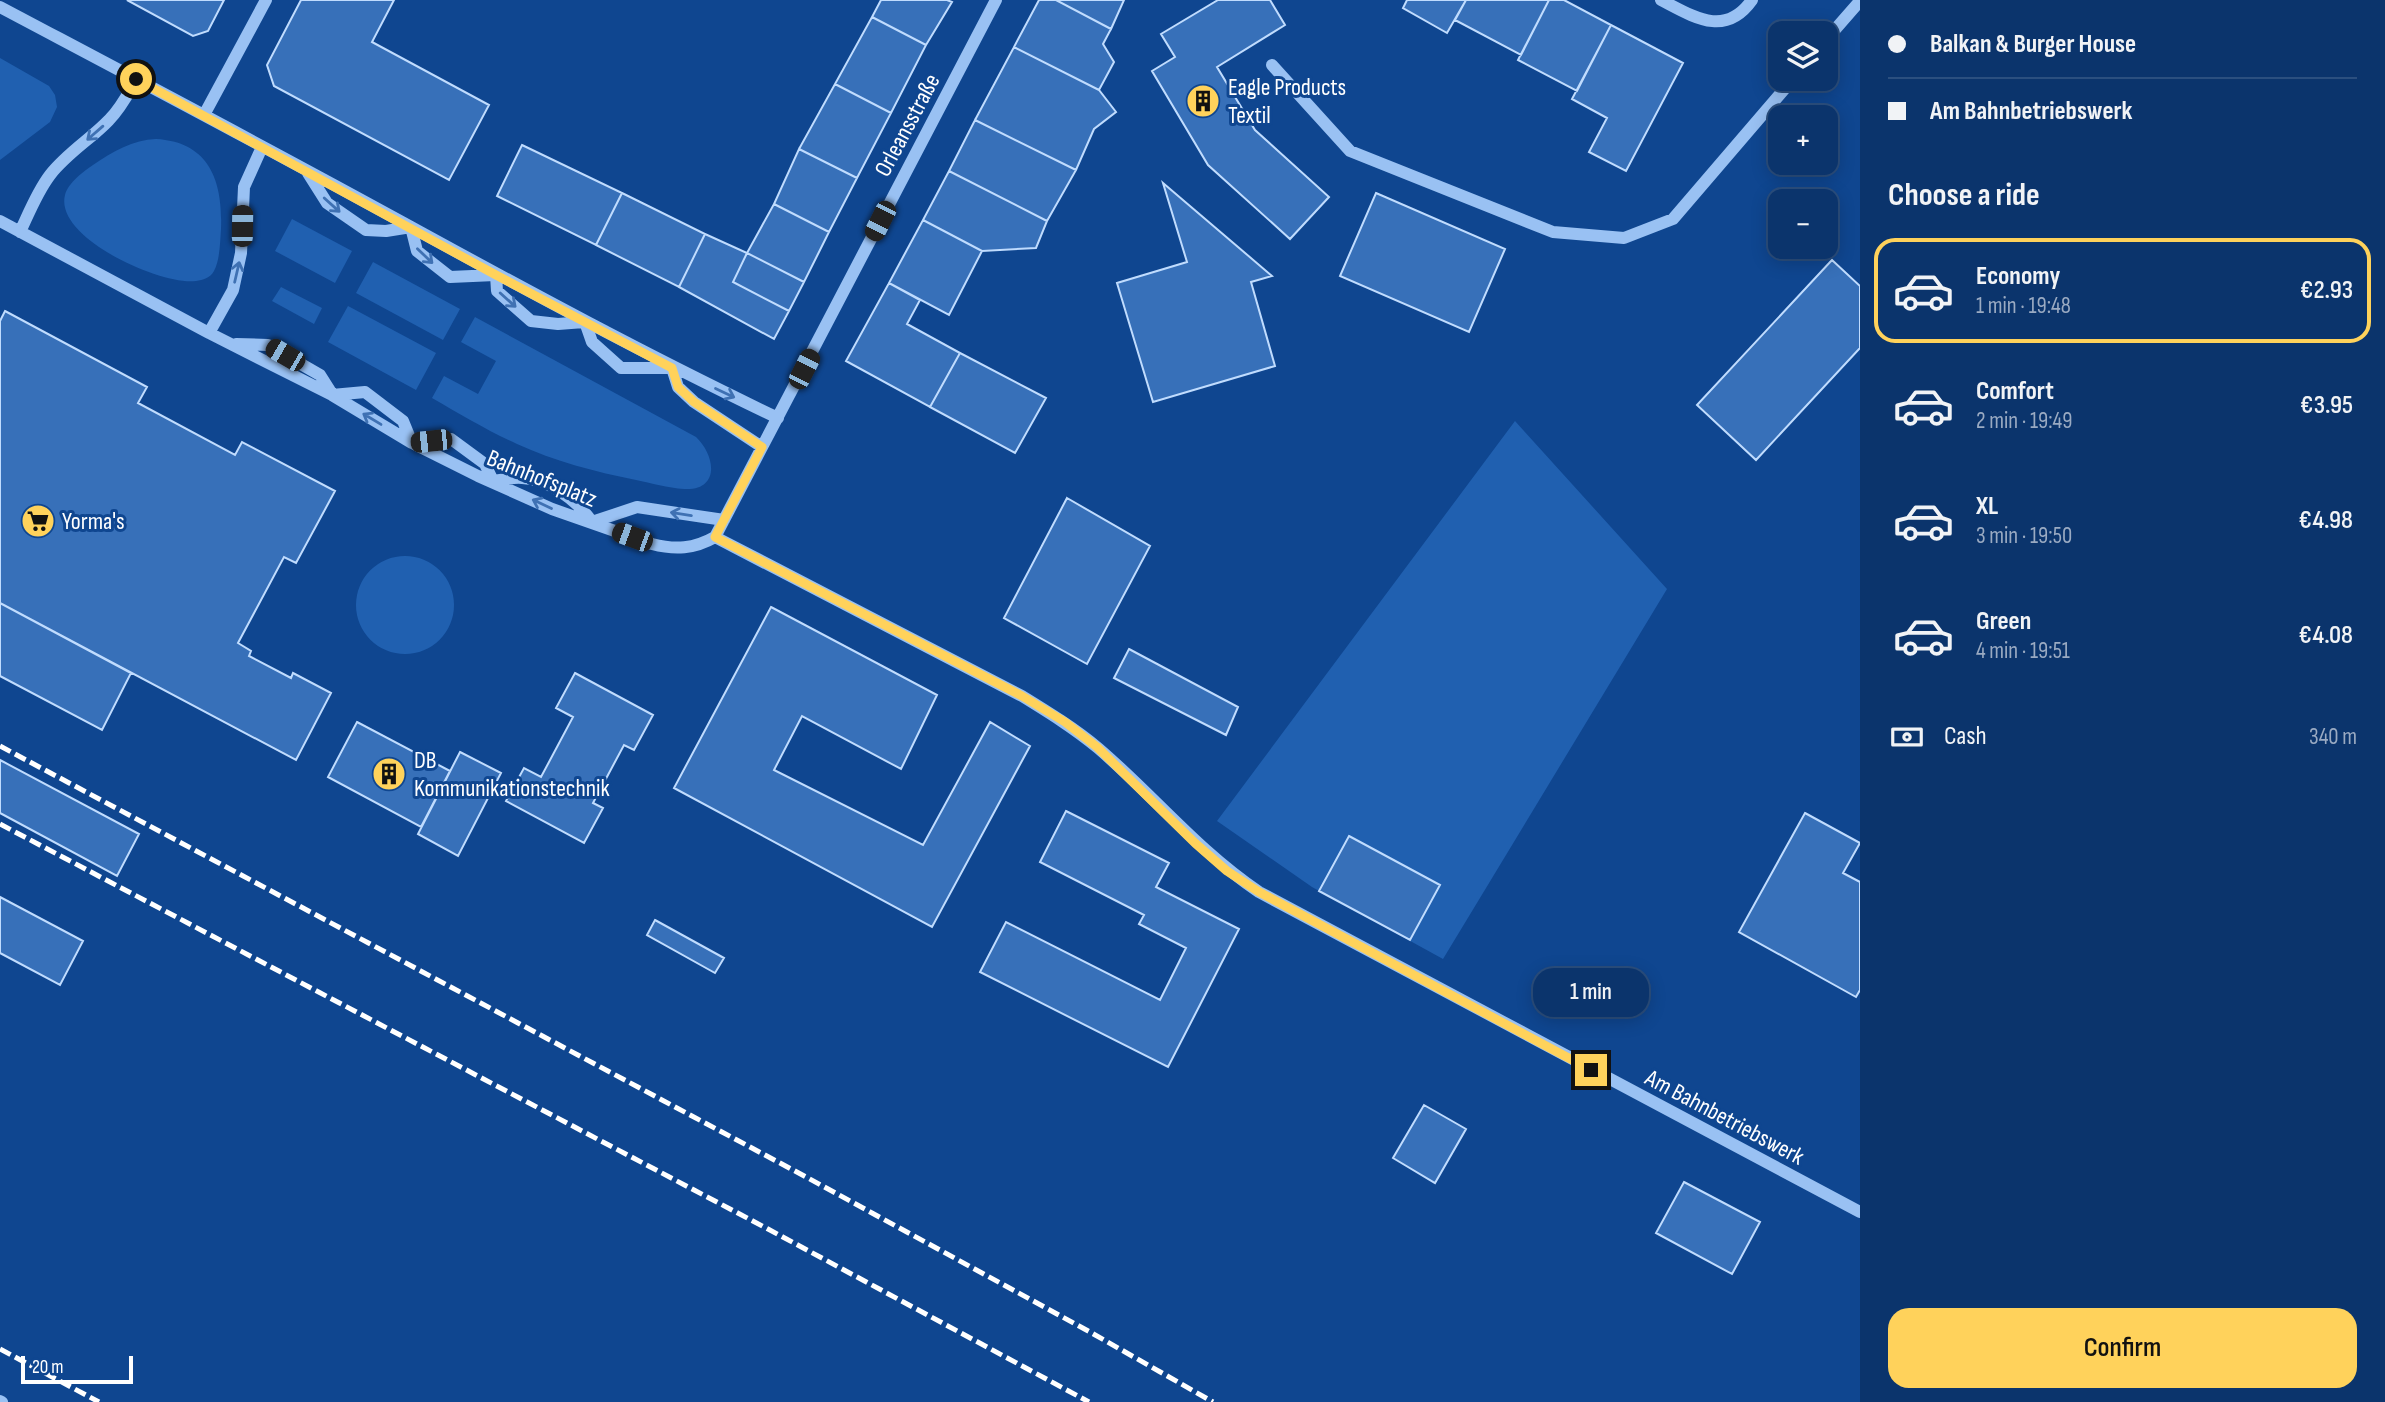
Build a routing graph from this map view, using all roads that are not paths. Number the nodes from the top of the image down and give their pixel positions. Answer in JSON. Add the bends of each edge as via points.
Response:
{"nodes":[{"id":1,"x":266,"y":0,"type":"edge"},
{"id":2,"x":996,"y":0,"type":"edge"},
{"id":3,"x":1661,"y":0,"type":"edge"},
{"id":4,"x":1752,"y":0,"type":"edge"},
{"id":5,"x":1860,"y":1,"type":"edge"},
{"id":6,"x":0,"y":7,"type":"edge"},
{"id":7,"x":1838,"y":26,"type":"edge"},
{"id":8,"x":1272,"y":65,"type":"dead end"},
{"id":9,"x":136,"y":79,"type":"junction"},
{"id":10,"x":1783,"y":91,"type":"edge"},
{"id":11,"x":204,"y":115,"type":"junction"},
{"id":12,"x":262,"y":147,"type":"junction"},
{"id":13,"x":307,"y":171,"type":"junction"},
{"id":14,"x":0,"y":221,"type":"edge"},
{"id":15,"x":411,"y":227,"type":"junction"},
{"id":16,"x":20,"y":232,"type":"junction"},
{"id":17,"x":496,"y":275,"type":"junction"},
{"id":18,"x":585,"y":322,"type":"junction"},
{"id":19,"x":209,"y":333,"type":"junction"},
{"id":20,"x":672,"y":368,"type":"junction"},
{"id":21,"x":332,"y":395,"type":"junction"},
{"id":22,"x":778,"y":418,"type":"junction"},
{"id":23,"x":412,"y":443,"type":"junction"},
{"id":24,"x":762,"y":447,"type":"junction"},
{"id":25,"x":493,"y":481,"type":"junction"},
{"id":26,"x":724,"y":520,"type":"junction"},
{"id":27,"x":592,"y":522,"type":"junction"},
{"id":28,"x":715,"y":537,"type":"junction"},
{"id":29,"x":1860,"y":1212,"type":"edge"}],
"edges":[{"from":1,"to":11,"type":"street"},
{"from":2,"to":22,"type":"street","name":"Orleansstraße"},
{"from":3,"to":4,"type":"street","via":[[1715,23],[1742,13]]},
{"from":5,"to":7,"type":"street"},
{"from":6,"to":9,"type":"street"},
{"from":8,"to":10,"type":"street","via":[[1350,151],[1553,232],[1624,238],[1673,219]]},
{"from":9,"to":11,"type":"street"},
{"from":9,"to":16,"type":"street","one_way":true,"via":[[112,118],[50,175]]},
{"from":11,"to":12,"type":"street"},
{"from":12,"to":13,"type":"street"},
{"from":19,"to":12,"type":"street","one_way":true,"via":[[233,290],[241,253],[244,187]]},
{"from":13,"to":15,"type":"street"},
{"from":13,"to":15,"type":"street","one_way":true,"via":[[327,202],[366,230]]},
{"from":14,"to":16,"type":"street","name":"Bahnhofsplatz"},
{"from":15,"to":17,"type":"street"},
{"from":15,"to":17,"type":"street","one_way":true,"via":[[417,251],[450,277]]},
{"from":16,"to":19,"type":"street","name":"Bahnhofsplatz"},
{"from":17,"to":18,"type":"street"},
{"from":17,"to":18,"type":"street","one_way":true,"via":[[497,291],[531,321]]},
{"from":18,"to":20,"type":"street"},
{"from":18,"to":20,"type":"street","via":[[592,342],[621,368]]},
{"from":19,"to":21,"type":"street","name":"Bahnhofsplatz"},
{"from":20,"to":22,"type":"street","one_way":true},
{"from":20,"to":24,"type":"street","via":[[678,387],[694,402]]},
{"from":23,"to":21,"type":"street","name":"Bahnhofsplatz","one_way":true},
{"from":21,"to":23,"type":"street","via":[[366,392],[403,421]]},
{"from":22,"to":24,"type":"street"},
{"from":23,"to":25,"type":"street","name":"Bahnhofsplatz"},
{"from":23,"to":25,"type":"street","via":[[451,439],[485,464]]},
{"from":24,"to":26,"type":"street"},
{"from":27,"to":25,"type":"street","name":"Bahnhofsplatz","one_way":true},
{"from":25,"to":27,"type":"street","via":[[541,481],[580,505]]},
{"from":26,"to":27,"type":"street","one_way":true,"via":[[637,507]]},
{"from":26,"to":28,"type":"street"},
{"from":27,"to":28,"type":"street","name":"Bahnhofsplatz","via":[[667,548],[695,546]]},
{"from":28,"to":29,"type":"street","name":"Am Bahnbetriebswerk","via":[[1065,722],[1127,774],[1227,871],[1298,915]]}]}
